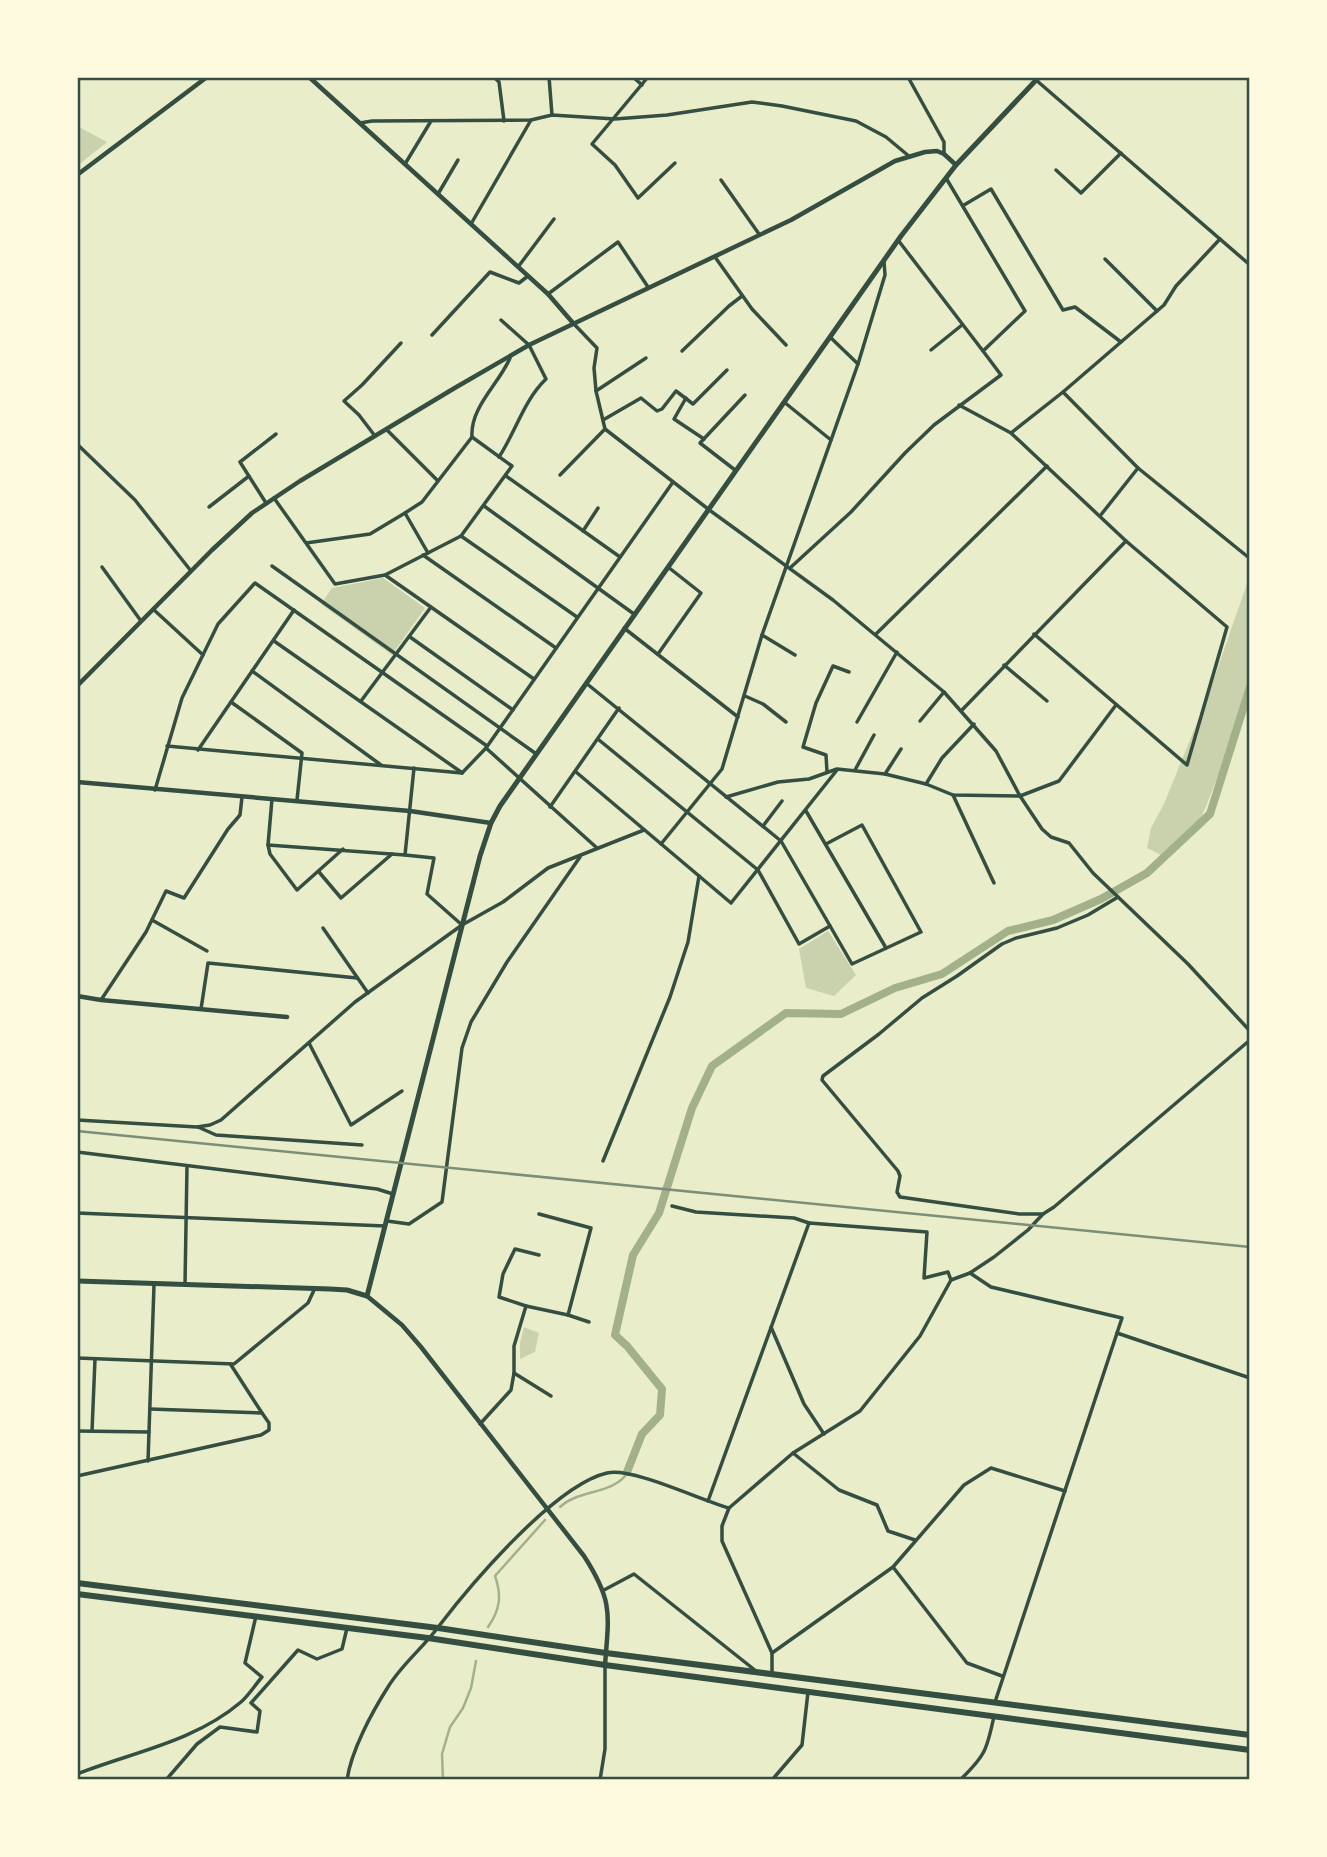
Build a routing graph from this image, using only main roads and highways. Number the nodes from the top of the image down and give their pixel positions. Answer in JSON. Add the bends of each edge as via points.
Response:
{"nodes":[{"id":1,"x":1037,"y":78,"type":"edge"},
{"id":2,"x":77,"y":1281,"type":"edge"},
{"id":3,"x":77,"y":1583,"type":"edge"},
{"id":4,"x":77,"y":1594,"type":"edge"},
{"id":5,"x":1250,"y":1735,"type":"edge"},
{"id":6,"x":1250,"y":1749,"type":"edge"}],
"edges":[{"from":1,"to":2,"type":"main road","via":[[956,165],[898,240],[535,753],[491,823],[367,1296],[315,1288]]},
{"from":3,"to":5,"type":"highway"},
{"from":4,"to":6,"type":"highway"}]}
